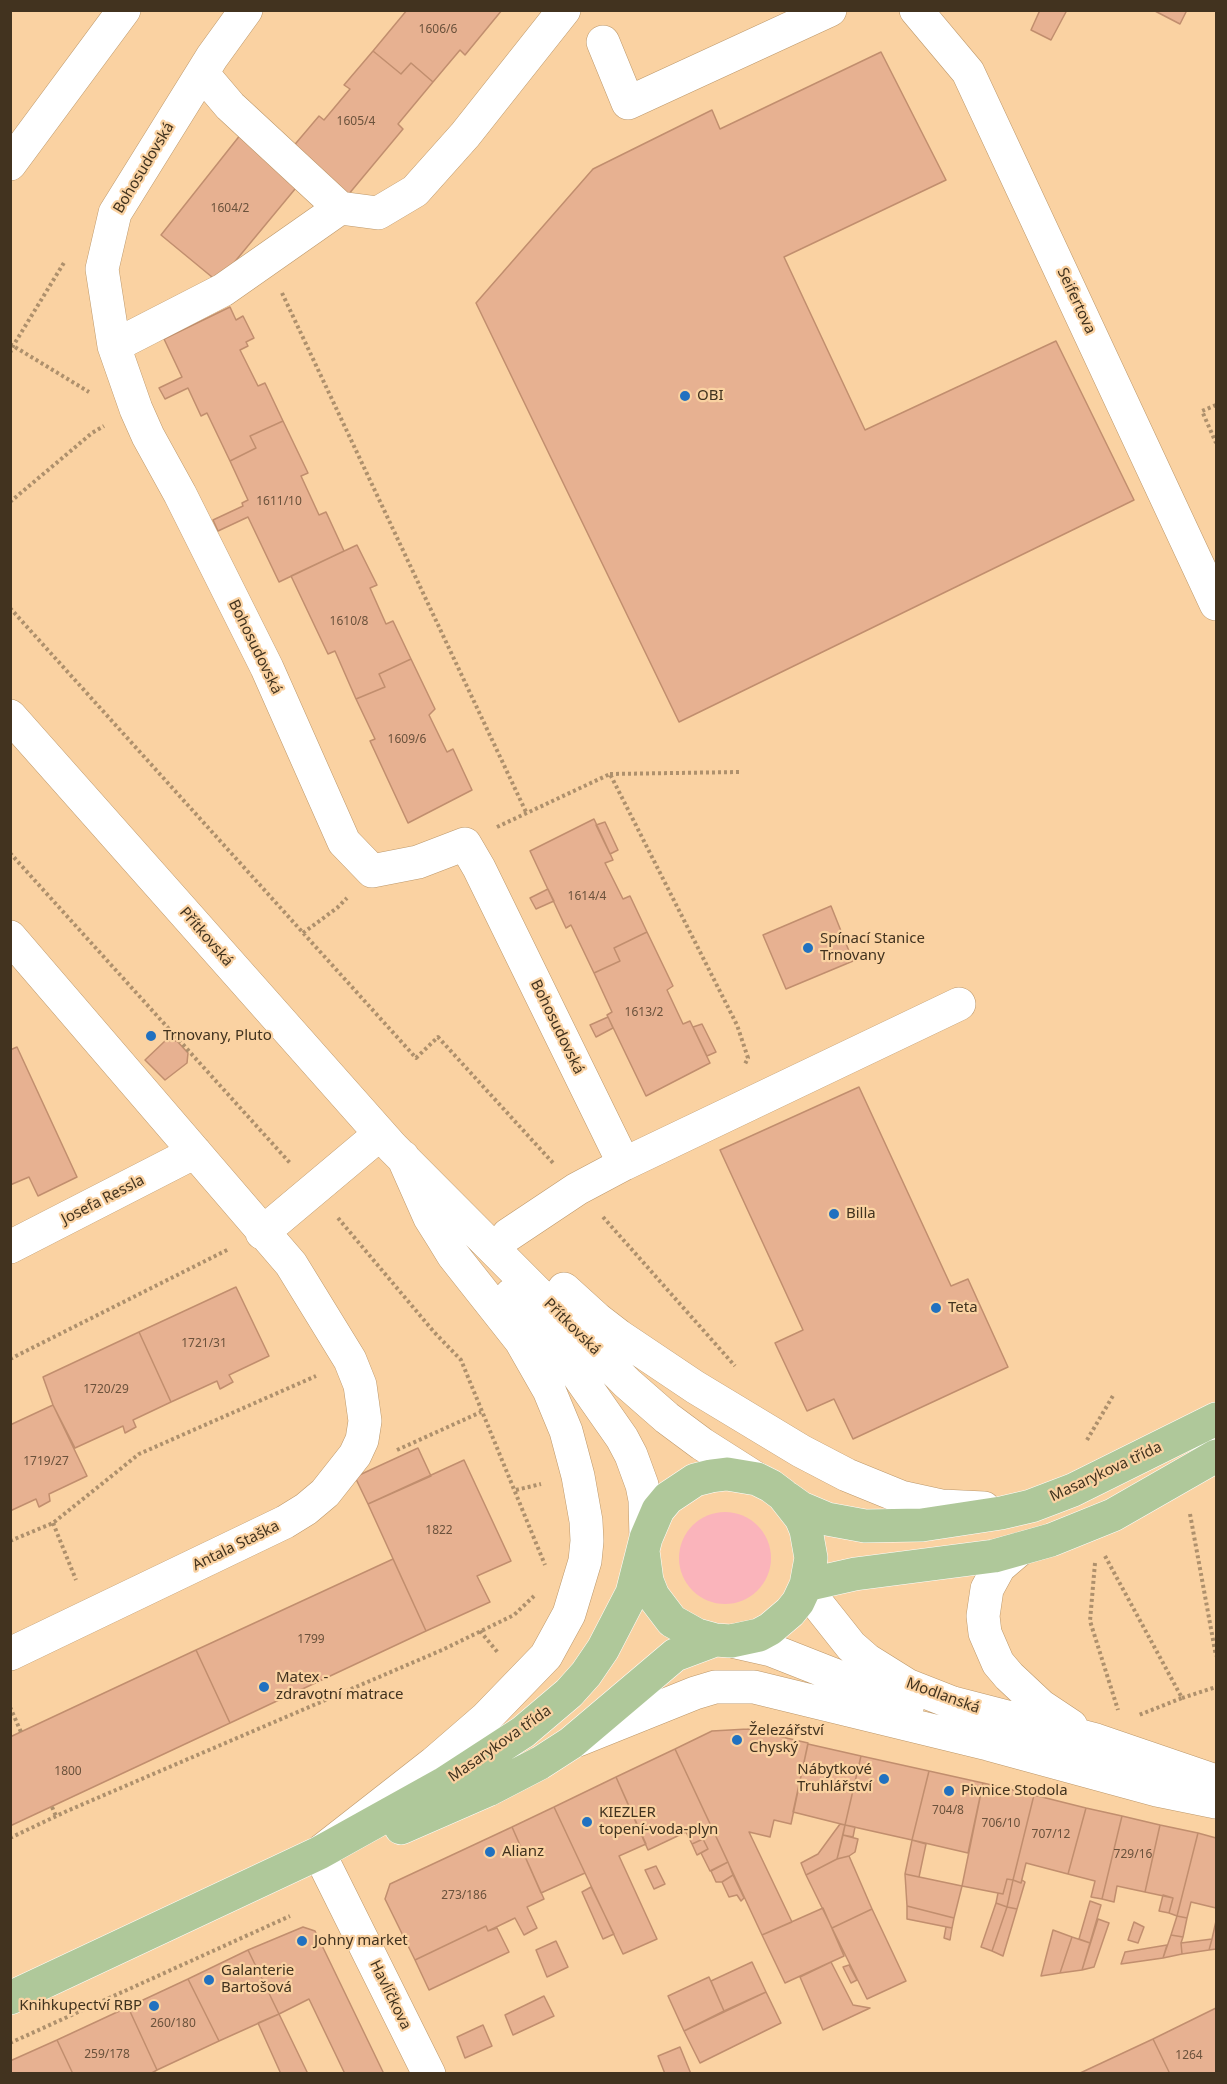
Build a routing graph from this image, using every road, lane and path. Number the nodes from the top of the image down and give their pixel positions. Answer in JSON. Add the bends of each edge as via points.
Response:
{"nodes":[{"id":1,"x":124,"y":10,"type":"edge"},
{"id":2,"x":246,"y":10,"type":"edge"},
{"id":3,"x":564,"y":10,"type":"edge"},
{"id":4,"x":830,"y":10,"type":"edge"},
{"id":5,"x":916,"y":10,"type":"edge"},
{"id":6,"x":603,"y":42,"type":"dead end"},
{"id":7,"x":202,"y":73,"type":"junction"},
{"id":8,"x":10,"y":164,"type":"edge"},
{"id":9,"x":340,"y":208,"type":"junction"},
{"id":10,"x":266,"y":260,"type":"junction"},
{"id":11,"x":10,"y":344,"type":"edge"},
{"id":12,"x":114,"y":346,"type":"junction"},
{"id":13,"x":1216,"y":405,"type":"edge"},
{"id":14,"x":136,"y":409,"type":"junction"},
{"id":15,"x":1216,"y":442,"type":"edge"},
{"id":16,"x":10,"y":502,"type":"edge"},
{"id":17,"x":1216,"y":604,"type":"edge"},
{"id":18,"x":10,"y":608,"type":"edge"},
{"id":19,"x":10,"y":716,"type":"edge"},
{"id":20,"x":740,"y":772,"type":"dead end"},
{"id":21,"x":610,"y":774,"type":"junction"},
{"id":22,"x":526,"y":812,"type":"junction"},
{"id":23,"x":465,"y":844,"type":"junction"},
{"id":24,"x":10,"y":853,"type":"edge"},
{"id":25,"x":372,"y":871,"type":"junction"},
{"id":26,"x":303,"y":933,"type":"junction"},
{"id":27,"x":10,"y":937,"type":"edge"},
{"id":28,"x":959,"y":1004,"type":"dead end"},
{"id":29,"x":163,"y":1021,"type":"dead end"},
{"id":30,"x":742,"y":1071,"type":"dead end"},
{"id":31,"x":380,"y":1134,"type":"junction"},
{"id":32,"x":195,"y":1152,"type":"junction"},
{"id":33,"x":403,"y":1157,"type":"junction"},
{"id":34,"x":624,"y":1164,"type":"junction"},
{"id":35,"x":577,"y":1189,"type":"junction"},
{"id":36,"x":262,"y":1233,"type":"junction"},
{"id":37,"x":508,"y":1235,"type":"junction"},
{"id":38,"x":10,"y":1247,"type":"edge"},
{"id":39,"x":10,"y":1359,"type":"edge"},
{"id":40,"x":350,"y":1360,"type":"junction"},
{"id":41,"x":461,"y":1360,"type":"dead end"},
{"id":42,"x":739,"y":1370,"type":"dead end"},
{"id":43,"x":1114,"y":1394,"type":"dead end"},
{"id":44,"x":481,"y":1412,"type":"junction"},
{"id":45,"x":1216,"y":1419,"type":"edge"},
{"id":46,"x":395,"y":1450,"type":"dead end"},
{"id":47,"x":1216,"y":1456,"type":"edge"},
{"id":48,"x":770,"y":1487,"type":"junction"},
{"id":49,"x":1073,"y":1490,"type":"junction"},
{"id":50,"x":1030,"y":1506,"type":"junction"},
{"id":51,"x":1190,"y":1511,"type":"dead end"},
{"id":52,"x":53,"y":1523,"type":"junction"},
{"id":53,"x":1093,"y":1534,"type":"junction"},
{"id":54,"x":10,"y":1542,"type":"edge"},
{"id":55,"x":645,"y":1545,"type":"junction"},
{"id":56,"x":1020,"y":1550,"type":"junction"},
{"id":57,"x":545,"y":1572,"type":"dead end"},
{"id":58,"x":805,"y":1587,"type":"junction"},
{"id":59,"x":539,"y":1589,"type":"dead end"},
{"id":60,"x":91,"y":1617,"type":"junction"},
{"id":61,"x":723,"y":1641,"type":"junction"},
{"id":62,"x":1216,"y":1646,"type":"edge"},
{"id":63,"x":10,"y":1654,"type":"edge"},
{"id":64,"x":1216,"y":1656,"type":"edge"},
{"id":65,"x":1216,"y":1687,"type":"edge"},
{"id":66,"x":1182,"y":1698,"type":"junction"},
{"id":67,"x":10,"y":1707,"type":"edge"},
{"id":68,"x":21,"y":1732,"type":"dead end"},
{"id":69,"x":1111,"y":1736,"type":"junction"},
{"id":70,"x":571,"y":1743,"type":"junction"},
{"id":71,"x":988,"y":1744,"type":"junction"},
{"id":72,"x":1216,"y":1781,"type":"edge"},
{"id":73,"x":1216,"y":1802,"type":"edge"},
{"id":74,"x":52,"y":1806,"type":"dead end"},
{"id":75,"x":56,"y":1816,"type":"junction"},
{"id":76,"x":10,"y":1838,"type":"edge"},
{"id":77,"x":319,"y":1853,"type":"junction"},
{"id":78,"x":290,"y":1916,"type":"dead end"},
{"id":79,"x":10,"y":1998,"type":"edge"},
{"id":80,"x":10,"y":2043,"type":"edge"},
{"id":81,"x":429,"y":2073,"type":"edge"}],
"edges":[{"from":1,"to":8,"type":"street"},
{"from":2,"to":7,"type":"street","name":"Bohosudovská"},
{"from":3,"to":9,"type":"street","via":[[465,135],[415,191],[378,213]]},
{"from":4,"to":6,"type":"street","via":[[628,102]]},
{"from":5,"to":17,"type":"street","name":"Seifertova","via":[[968,72]]},
{"from":7,"to":9,"type":"street","via":[[230,106]]},
{"from":7,"to":12,"type":"street","name":"Bohosudovská","via":[[115,213],[102,269]]},
{"from":9,"to":10,"type":"street"},
{"from":10,"to":12,"type":"street","via":[[223,290]]},
{"from":10,"to":22,"type":"path"},
{"from":11,"to":14,"type":"path","via":[[99,398]]},
{"from":12,"to":14,"type":"street","name":"Bohosudovská"},
{"from":13,"to":15,"type":"path","via":[[1202,411]]},
{"from":14,"to":16,"type":"path","via":[[92,433]]},
{"from":14,"to":25,"type":"street","name":"Bohosudovská","via":[[267,668],[344,842]]},
{"from":18,"to":26,"type":"path"},
{"from":19,"to":31,"type":"street","name":"Přítkovská"},
{"from":20,"to":21,"type":"path"},
{"from":21,"to":22,"type":"path"},
{"from":21,"to":30,"type":"path","via":[[737,1025],[748,1058]]},
{"from":22,"to":23,"type":"path"},
{"from":23,"to":25,"type":"street","via":[[418,862]]},
{"from":23,"to":34,"type":"street","name":"Bohosudovská"},
{"from":24,"to":29,"type":"path"},
{"from":25,"to":26,"type":"path","via":[[336,908]]},
{"from":26,"to":35,"type":"path","via":[[416,1058],[438,1037]]},
{"from":27,"to":32,"type":"street"},
{"from":28,"to":34,"type":"street"},
{"from":31,"to":33,"type":"street","name":"Přítkovská"},
{"from":31,"to":36,"type":"street"},
{"from":32,"to":36,"type":"street"},
{"from":32,"to":38,"type":"street","name":"Josefa Ressla"},
{"from":33,"to":37,"type":"street"},
{"from":33,"to":48,"type":"street","name":"Přítkovská","via":[[627,1383],[702,1444]]},
{"from":33,"to":55,"type":"street","name":"Přítkovská","via":[[459,1235],[539,1326],[614,1423],[642,1485]]},
{"from":33,"to":77,"type":"street","via":[[442,1238],[521,1341],[549,1390],[567,1431],[583,1497],[585,1561],[569,1614],[546,1656],[486,1718]]},
{"from":34,"to":35,"type":"street"},
{"from":35,"to":37,"type":"street"},
{"from":35,"to":42,"type":"path"},
{"from":36,"to":39,"type":"path"},
{"from":36,"to":40,"type":"street","via":[[291,1264]]},
{"from":37,"to":50,"type":"street","via":[[619,1336],[754,1424],[847,1475],[901,1497],[942,1506]]},
{"from":40,"to":52,"type":"path","via":[[139,1454]]},
{"from":40,"to":60,"type":"street","name":"Antala Staška","via":[[364,1403],[362,1440],[325,1492],[285,1522]]},
{"from":41,"to":44,"type":"path"},
{"from":43,"to":49,"type":"path","via":[[1067,1476]]},
{"from":44,"to":46,"type":"path"},
{"from":44,"to":57,"type":"path","via":[[516,1490]]},
{"from":45,"to":49,"type":"main road","name":"Masarykova třída"},
{"from":47,"to":53,"type":"main road"},
{"from":48,"to":50,"type":"main road","name":"Masarykova třída","via":[[801,1508],[827,1519],[865,1526],[943,1522]]},
{"from":48,"to":55,"type":"main road","name":"Masarykova třída","via":[[727,1474],[695,1480],[668,1498],[658,1510]]},
{"from":48,"to":58,"type":"main road","name":"Masarykova třída","via":[[795,1508],[806,1530],[811,1558]]},
{"from":49,"to":50,"type":"main road","name":"Masarykova třída"},
{"from":51,"to":62,"type":"path"},
{"from":52,"to":54,"type":"path"},
{"from":52,"to":60,"type":"path"},
{"from":53,"to":56,"type":"main road","via":[[1051,1540]]},
{"from":53,"to":66,"type":"path"},
{"from":53,"to":69,"type":"path","via":[[1090,1621]]},
{"from":55,"to":61,"type":"main road","via":[[647,1581],[661,1609],[685,1630]]},
{"from":55,"to":77,"type":"main road","name":"Masarykova třída","via":[[632,1593],[603,1649],[586,1674],[549,1712],[443,1784]]},
{"from":56,"to":58,"type":"main road","via":[[855,1574]]},
{"from":56,"to":69,"type":"street","via":[[999,1567],[987,1589],[983,1616],[989,1647],[1008,1676],[1058,1718]]},
{"from":58,"to":61,"type":"main road","name":"Masarykova třída","via":[[790,1612],[770,1629],[759,1635]]},
{"from":58,"to":69,"type":"street","name":"Modlanská","via":[[851,1646],[908,1685],[953,1703]]},
{"from":59,"to":75,"type":"path","via":[[514,1615],[442,1650]]},
{"from":60,"to":63,"type":"street","name":"Antala Staška"},
{"from":61,"to":70,"type":"main road","name":"Masarykova třída","via":[[675,1655]]},
{"from":61,"to":71,"type":"street","name":"Modlanská","via":[[771,1650]]},
{"from":62,"to":64,"type":"path"},
{"from":65,"to":66,"type":"path"},
{"from":66,"to":69,"type":"path"},
{"from":67,"to":68,"type":"path"},
{"from":69,"to":72,"type":"street"},
{"from":70,"to":71,"type":"street","via":[[695,1693],[732,1686],[781,1693]]},
{"from":70,"to":77,"type":"main road","name":"Masarykova třída","via":[[514,1777],[423,1820]]},
{"from":71,"to":73,"type":"street"},
{"from":74,"to":75,"type":"path"},
{"from":75,"to":76,"type":"path"},
{"from":77,"to":79,"type":"main road","name":"Masarykova třída"},
{"from":77,"to":81,"type":"street","name":"Havlíčkova"},
{"from":78,"to":80,"type":"path"}]}
